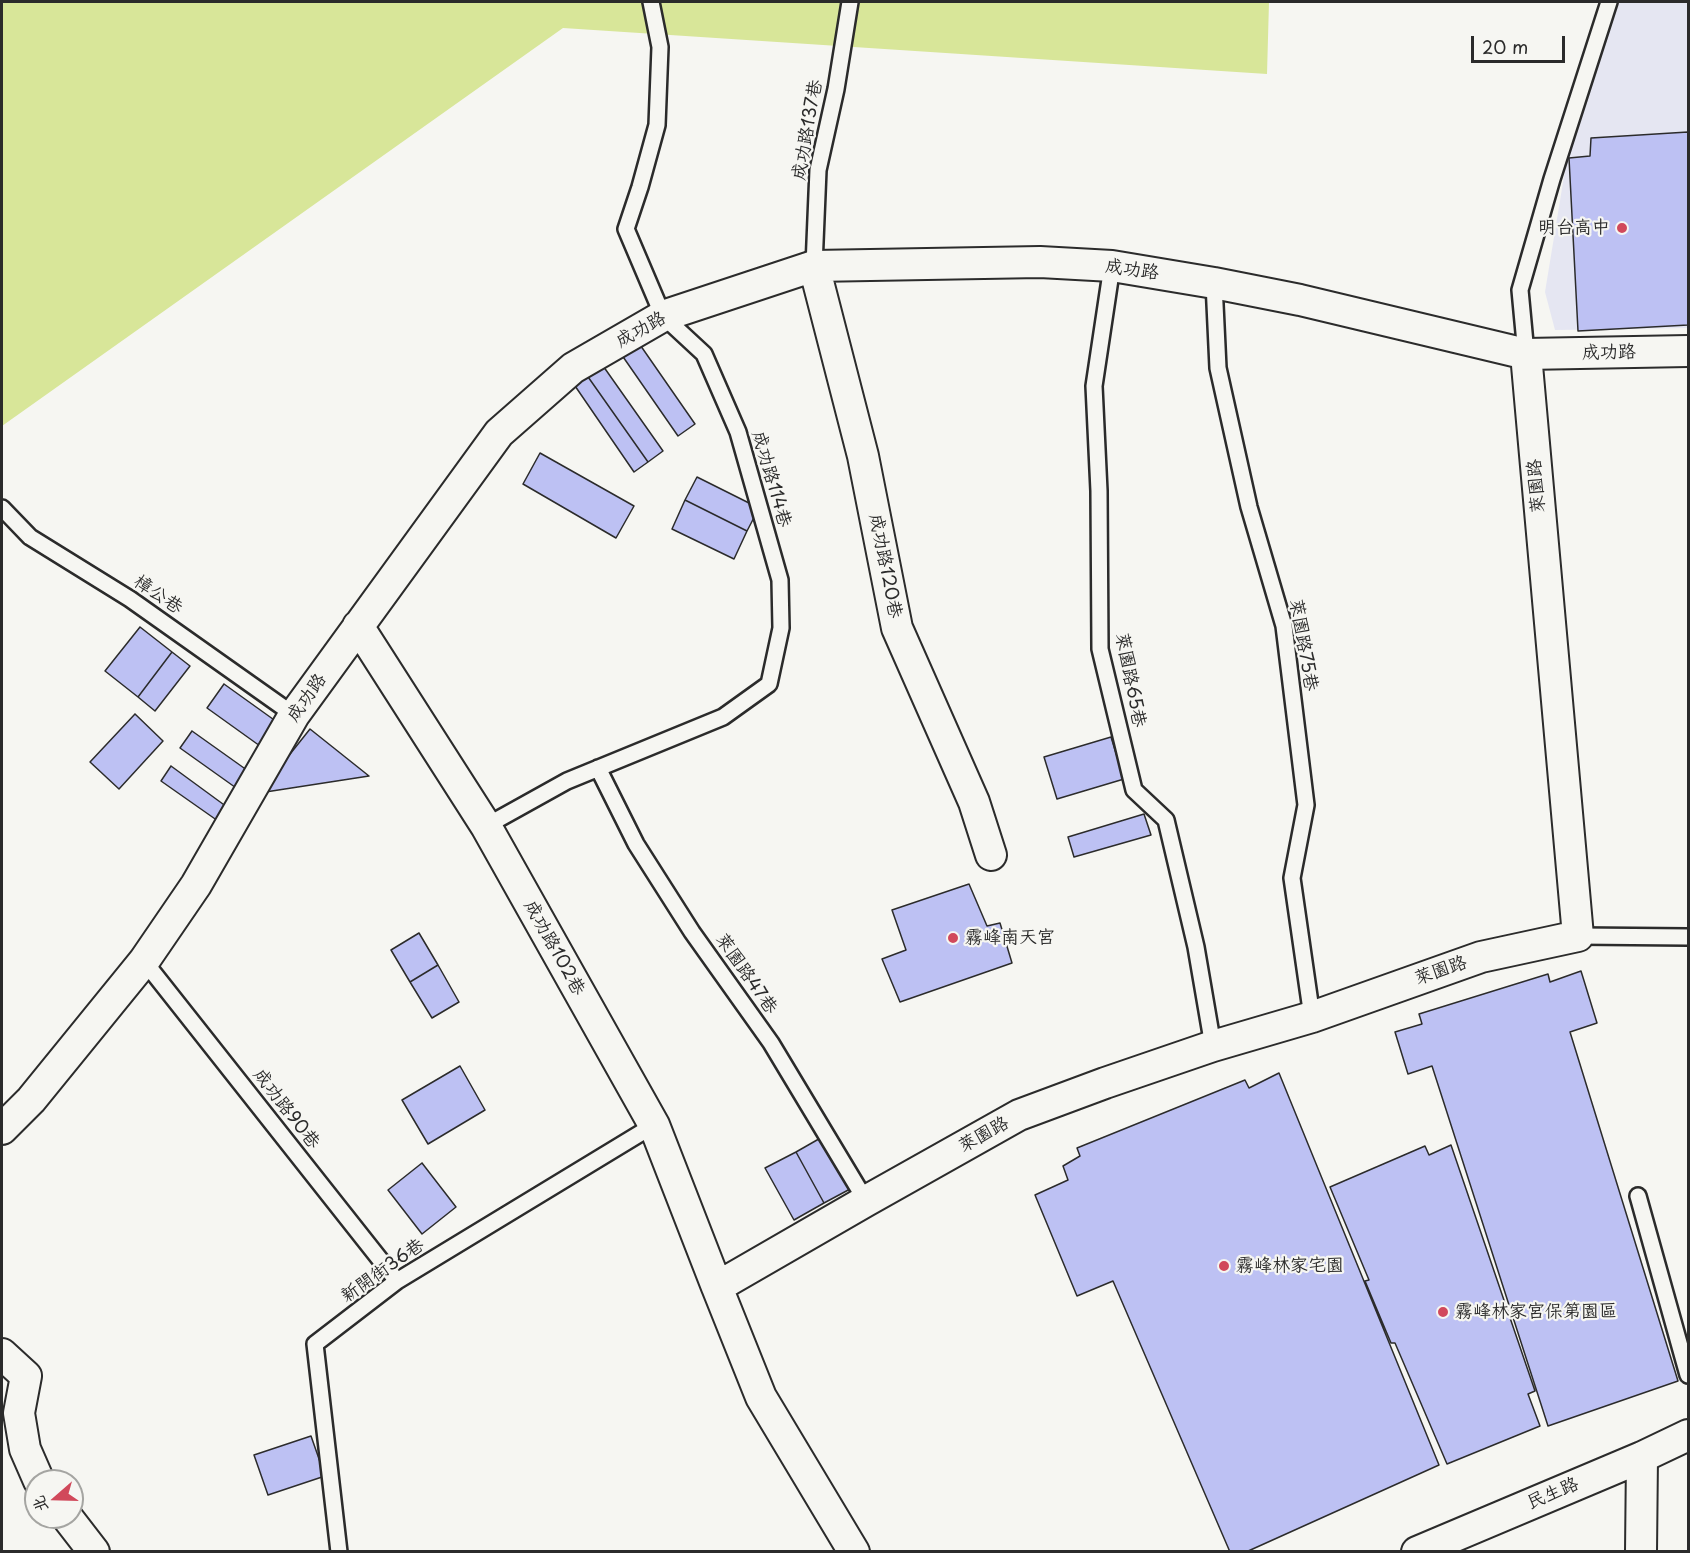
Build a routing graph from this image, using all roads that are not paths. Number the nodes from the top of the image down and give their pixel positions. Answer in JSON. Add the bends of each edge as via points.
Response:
{"nodes":[{"id":1,"x":651,"y":2,"type":"edge"},
{"id":2,"x":850,"y":2,"type":"edge"},
{"id":3,"x":1609,"y":2,"type":"edge"},
{"id":4,"x":814,"y":266,"type":"junction"},
{"id":5,"x":1112,"y":266,"type":"junction"},
{"id":6,"x":1214,"y":283,"type":"junction"},
{"id":7,"x":663,"y":316,"type":"junction"},
{"id":8,"x":1689,"y":351,"type":"edge"},
{"id":9,"x":1526,"y":354,"type":"junction"},
{"id":10,"x":2,"y":508,"type":"edge"},
{"id":11,"x":358,"y":626,"type":"junction"},
{"id":12,"x":294,"y":714,"type":"junction"},
{"id":13,"x":598,"y":768,"type":"junction"},
{"id":14,"x":486,"y":826,"type":"junction"},
{"id":15,"x":991,"y":855,"type":"dead end"},
{"id":16,"x":1578,"y":936,"type":"junction"},
{"id":17,"x":1689,"y":937,"type":"edge"},
{"id":18,"x":144,"y":961,"type":"junction"},
{"id":19,"x":1312,"y":1017,"type":"junction"},
{"id":20,"x":1213,"y":1046,"type":"junction"},
{"id":21,"x":654,"y":1125,"type":"junction"},
{"id":22,"x":2,"y":1129,"type":"edge"},
{"id":23,"x":1638,"y":1196,"type":"dead end"},
{"id":24,"x":866,"y":1201,"type":"junction"},
{"id":25,"x":398,"y":1281,"type":"junction"},
{"id":26,"x":717,"y":1287,"type":"junction"},
{"id":27,"x":2,"y":1354,"type":"edge"},
{"id":28,"x":1689,"y":1375,"type":"edge"},
{"id":29,"x":1689,"y":1435,"type":"edge"},
{"id":30,"x":1642,"y":1457,"type":"junction"},
{"id":31,"x":34,"y":1469,"type":"edge"},
{"id":32,"x":77,"y":1529,"type":"edge"},
{"id":33,"x":94,"y":1551,"type":"edge"},
{"id":34,"x":339,"y":1551,"type":"edge"},
{"id":35,"x":854,"y":1551,"type":"edge"},
{"id":36,"x":1417,"y":1551,"type":"edge"},
{"id":37,"x":1641,"y":1551,"type":"edge"}],
"edges":[{"from":1,"to":7,"type":"lane","name":"成功路114巷","via":[[660,47],[657,126],[626,229]]},
{"from":2,"to":4,"type":"lane","name":"成功路137巷","via":[[818,170]]},
{"from":3,"to":9,"type":"lane","name":"萊園路","via":[[1520,290]]},
{"from":4,"to":5,"type":"street","name":"成功路","via":[[1040,262]]},
{"from":4,"to":7,"type":"street","name":"成功路"},
{"from":4,"to":15,"type":"street","name":"成功路120巷","via":[[863,456],[897,628],[974,802]]},
{"from":5,"to":6,"type":"street","name":"成功路"},
{"from":5,"to":20,"type":"lane","name":"萊園路65巷","via":[[1094,386],[1100,649],[1134,790],[1166,820],[1197,947]]},
{"from":6,"to":9,"type":"street","name":"成功路"},
{"from":6,"to":19,"type":"lane","name":"萊園路75巷","via":[[1218,368],[1249,507],[1284,626],[1306,805],[1292,878]]},
{"from":7,"to":11,"type":"street","name":"成功路","via":[[573,368],[499,433]]},
{"from":7,"to":13,"type":"lane","name":"成功路114巷","via":[[704,354],[738,432],[780,580],[781,628],[769,684],[723,717]]},
{"from":8,"to":9,"type":"street","name":"成功路"},
{"from":9,"to":16,"type":"street","name":"萊園路"},
{"from":10,"to":12,"type":"lane","name":"樟公巷","via":[[30,537],[130,599]]},
{"from":11,"to":12,"type":"street","name":"成功路"},
{"from":11,"to":14,"type":"street","name":"成功路102巷"},
{"from":12,"to":18,"type":"street","name":"成功路","via":[[196,885]]},
{"from":13,"to":14,"type":"lane","name":"成功路114巷"},
{"from":13,"to":24,"type":"lane","name":"萊園路47巷","via":[[636,844],[692,932],[771,1043]]},
{"from":14,"to":21,"type":"street","name":"成功路102巷"},
{"from":16,"to":17,"type":"lane"},
{"from":16,"to":19,"type":"street","name":"萊園路","via":[[1481,957]]},
{"from":18,"to":22,"type":"street","name":"成功路","via":[[31,1100]]},
{"from":18,"to":25,"type":"lane","name":"成功路90巷"},
{"from":19,"to":20,"type":"street","name":"萊園路"},
{"from":20,"to":24,"type":"street","name":"萊園路","via":[[1019,1115]]},
{"from":21,"to":25,"type":"lane","name":"新開街36巷"},
{"from":21,"to":26,"type":"street","name":"成功路102巷"},
{"from":23,"to":28,"type":"lane"},
{"from":24,"to":26,"type":"street","name":"萊園路"},
{"from":25,"to":34,"type":"lane","name":"新開街36巷","via":[[315,1344]]},
{"from":26,"to":35,"type":"street","via":[[761,1396]]},
{"from":27,"to":31,"type":"street","via":[[26,1376],[19,1413],[25,1449]]},
{"from":29,"to":30,"type":"street","name":"民生路"},
{"from":30,"to":36,"type":"street","name":"民生路"},
{"from":30,"to":37,"type":"street"},
{"from":32,"to":33,"type":"street"}]}
